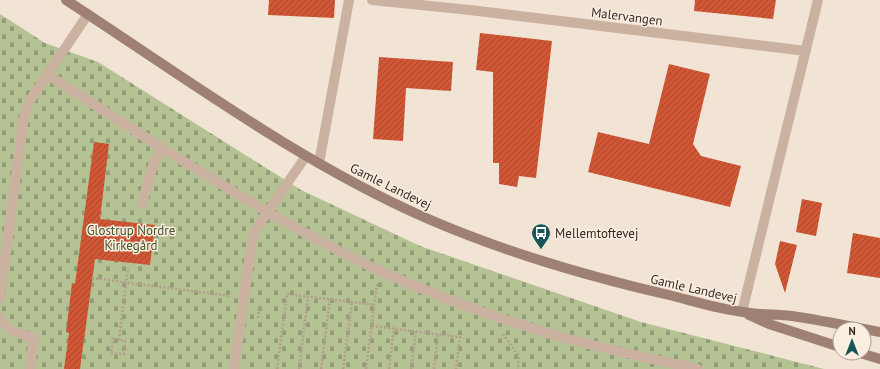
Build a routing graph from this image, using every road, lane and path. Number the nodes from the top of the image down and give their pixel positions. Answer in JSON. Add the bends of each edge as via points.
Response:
{"nodes":[{"id":1,"x":66,"y":0,"type":"edge"},
{"id":2,"x":349,"y":0,"type":"edge"},
{"id":3,"x":372,"y":0,"type":"edge"},
{"id":4,"x":818,"y":0,"type":"edge"},
{"id":5,"x":88,"y":14,"type":"junction"},
{"id":6,"x":806,"y":51,"type":"junction"},
{"id":7,"x":48,"y":75,"type":"junction"},
{"id":8,"x":162,"y":148,"type":"junction"},
{"id":9,"x":306,"y":156,"type":"junction"},
{"id":10,"x":319,"y":163,"type":"junction"},
{"id":11,"x":142,"y":203,"type":"dead end"},
{"id":12,"x":267,"y":212,"type":"junction"},
{"id":13,"x":128,"y":268,"type":"dead end"},
{"id":14,"x":379,"y":270,"type":"junction"},
{"id":15,"x":92,"y":278,"type":"dead end"},
{"id":16,"x":127,"y":282,"type":"junction"},
{"id":17,"x":308,"y":297,"type":"junction"},
{"id":18,"x":0,"y":298,"type":"edge"},
{"id":19,"x":244,"y":298,"type":"junction"},
{"id":20,"x":330,"y":299,"type":"junction"},
{"id":21,"x":352,"y":302,"type":"junction"},
{"id":22,"x":374,"y":305,"type":"junction"},
{"id":23,"x":742,"y":312,"type":"junction"},
{"id":24,"x":0,"y":317,"type":"edge"},
{"id":25,"x":503,"y":318,"type":"junction"},
{"id":26,"x":372,"y":326,"type":"junction"},
{"id":27,"x":394,"y":328,"type":"junction"},
{"id":28,"x":416,"y":331,"type":"junction"},
{"id":29,"x":880,"y":332,"type":"edge"},
{"id":30,"x":438,"y":334,"type":"junction"},
{"id":31,"x":119,"y":340,"type":"junction"},
{"id":32,"x":832,"y":344,"type":"edge"},
{"id":33,"x":30,"y":369,"type":"edge"},
{"id":34,"x":234,"y":369,"type":"edge"},
{"id":35,"x":277,"y":369,"type":"edge"},
{"id":36,"x":299,"y":369,"type":"edge"},
{"id":37,"x":321,"y":369,"type":"edge"},
{"id":38,"x":343,"y":369,"type":"edge"},
{"id":39,"x":366,"y":369,"type":"edge"},
{"id":40,"x":389,"y":369,"type":"edge"},
{"id":41,"x":411,"y":369,"type":"edge"},
{"id":42,"x":434,"y":369,"type":"edge"},
{"id":43,"x":456,"y":369,"type":"edge"},
{"id":44,"x":518,"y":369,"type":"edge"},
{"id":45,"x":698,"y":369,"type":"edge"}],
"edges":[{"from":1,"to":5,"type":"street","name":"Gamle Landevej"},
{"from":2,"to":10,"type":"street"},
{"from":3,"to":6,"type":"street","name":"Malervangen"},
{"from":4,"to":6,"type":"street"},
{"from":5,"to":7,"type":"street"},
{"from":5,"to":9,"type":"street","name":"Gamle Landevej"},
{"from":6,"to":23,"type":"street"},
{"from":7,"to":8,"type":"street"},
{"from":7,"to":18,"type":"street","via":[[31,99],[23,122]]},
{"from":8,"to":11,"type":"street","via":[[153,165]]},
{"from":8,"to":12,"type":"street"},
{"from":9,"to":10,"type":"street","name":"Gamle Landevej"},
{"from":9,"to":12,"type":"street"},
{"from":10,"to":23,"type":"street","name":"Gamle Landevej","via":[[420,215],[511,251],[632,286]]},
{"from":12,"to":14,"type":"street"},
{"from":12,"to":19,"type":"street","via":[[254,233]]},
{"from":13,"to":16,"type":"path"},
{"from":14,"to":22,"type":"path"},
{"from":14,"to":25,"type":"street","via":[[461,304]]},
{"from":15,"to":16,"type":"path"},
{"from":16,"to":19,"type":"path"},
{"from":16,"to":31,"type":"path"},
{"from":17,"to":20,"type":"path"},
{"from":17,"to":35,"type":"path","via":[[287,294]]},
{"from":17,"to":36,"type":"path"},
{"from":19,"to":34,"type":"street"},
{"from":20,"to":21,"type":"path"},
{"from":20,"to":37,"type":"path"},
{"from":21,"to":22,"type":"path"},
{"from":21,"to":38,"type":"path"},
{"from":22,"to":26,"type":"path"},
{"from":23,"to":29,"type":"street","name":"Gamle Landevej","via":[[791,316]]},
{"from":23,"to":32,"type":"street","name":"Gamle Landevej","via":[[769,324]]},
{"from":24,"to":33,"type":"street","via":[[4,325],[12,331],[34,337]]},
{"from":25,"to":44,"type":"path","via":[[502,334],[519,356]]},
{"from":25,"to":45,"type":"street","via":[[565,338]]},
{"from":26,"to":27,"type":"path"},
{"from":26,"to":39,"type":"path"},
{"from":27,"to":28,"type":"path"},
{"from":27,"to":40,"type":"path"},
{"from":28,"to":30,"type":"path"},
{"from":28,"to":41,"type":"path"},
{"from":30,"to":42,"type":"path"},
{"from":30,"to":43,"type":"path","via":[[460,337]]},
{"from":31,"to":31,"type":"path","via":[[113,339],[111,353],[124,354],[125,341]]}]}
